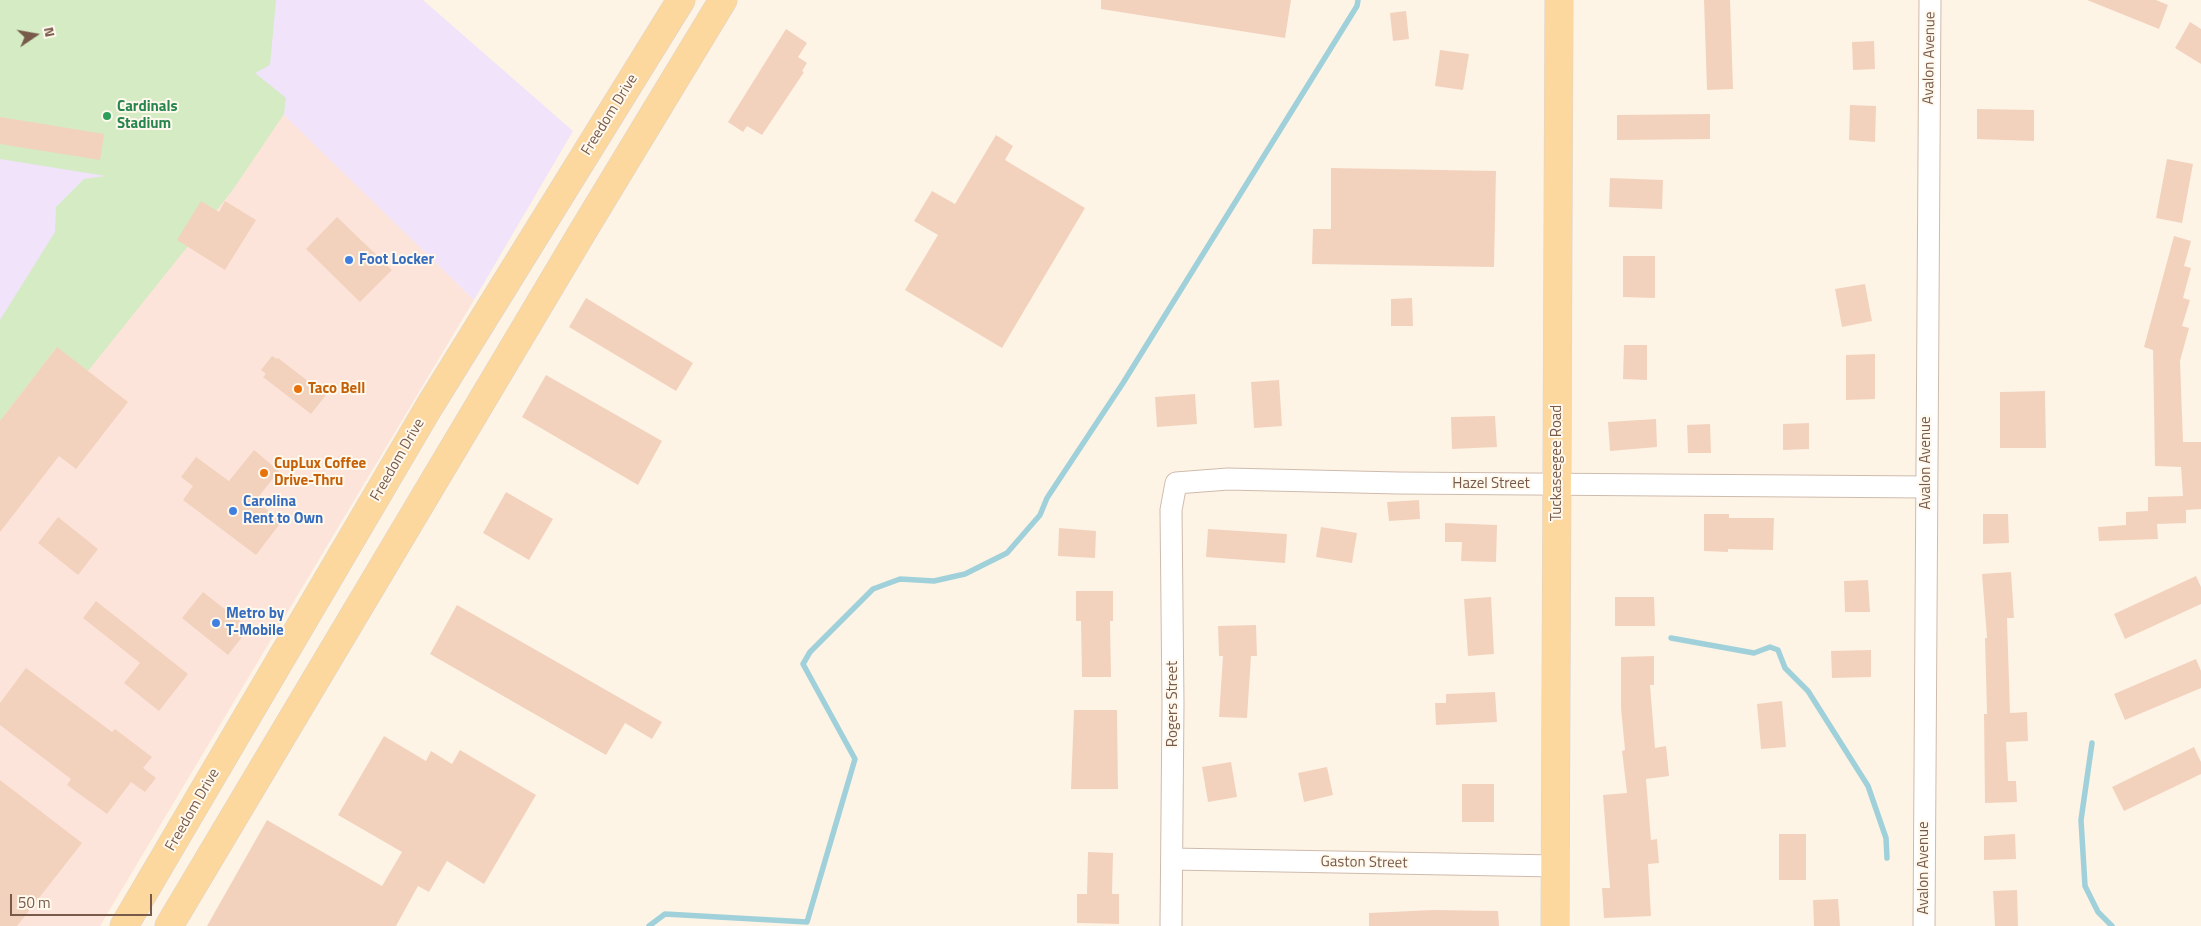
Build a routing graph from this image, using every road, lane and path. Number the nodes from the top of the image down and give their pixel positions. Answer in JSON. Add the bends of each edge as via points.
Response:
{"nodes":[{"id":1,"x":681,"y":0,"type":"edge"},
{"id":2,"x":723,"y":0,"type":"edge"},
{"id":3,"x":1559,"y":0,"type":"edge"},
{"id":4,"x":1930,"y":0,"type":"edge"},
{"id":5,"x":551,"y":210,"type":"junction"},
{"id":6,"x":583,"y":231,"type":"junction"},
{"id":7,"x":1176,"y":483,"type":"joint"},
{"id":8,"x":1557,"y":484,"type":"junction"},
{"id":9,"x":1926,"y":487,"type":"junction"},
{"id":10,"x":1172,"y":859,"type":"junction"},
{"id":11,"x":1556,"y":866,"type":"junction"},
{"id":12,"x":153,"y":878,"type":"junction"},
{"id":13,"x":185,"y":900,"type":"junction"},
{"id":14,"x":124,"y":926,"type":"edge"},
{"id":15,"x":169,"y":926,"type":"edge"},
{"id":16,"x":1171,"y":926,"type":"edge"},
{"id":17,"x":1555,"y":926,"type":"edge"},
{"id":18,"x":1924,"y":926,"type":"edge"}],
"edges":[{"from":1,"to":5,"type":"main road","name":"Freedom Drive"},
{"from":2,"to":6,"type":"main road"},
{"from":3,"to":8,"type":"main road","name":"Tuckaseegee Road"},
{"from":4,"to":9,"type":"street","name":"Avalon Avenue"},
{"from":5,"to":6,"type":"main road"},
{"from":5,"to":12,"type":"main road","name":"Freedom Drive","via":[[429,407]]},
{"from":6,"to":13,"type":"main road"},
{"from":7,"to":8,"type":"street","name":"Hazel Street","via":[[1228,479]]},
{"from":7,"to":10,"type":"street","name":"Rogers Street","via":[[1171,510]]},
{"from":8,"to":9,"type":"street","name":"Hazel Street"},
{"from":8,"to":11,"type":"main road","name":"Tuckaseegee Road"},
{"from":9,"to":18,"type":"street","name":"Avalon Avenue"},
{"from":10,"to":11,"type":"street","name":"Gaston Street"},
{"from":10,"to":16,"type":"street","name":"Rogers Street"},
{"from":11,"to":17,"type":"main road","name":"Tuckaseegee Road"},
{"from":12,"to":13,"type":"main road"},
{"from":12,"to":14,"type":"main road","name":"Freedom Drive"},
{"from":13,"to":15,"type":"main road"}]}
